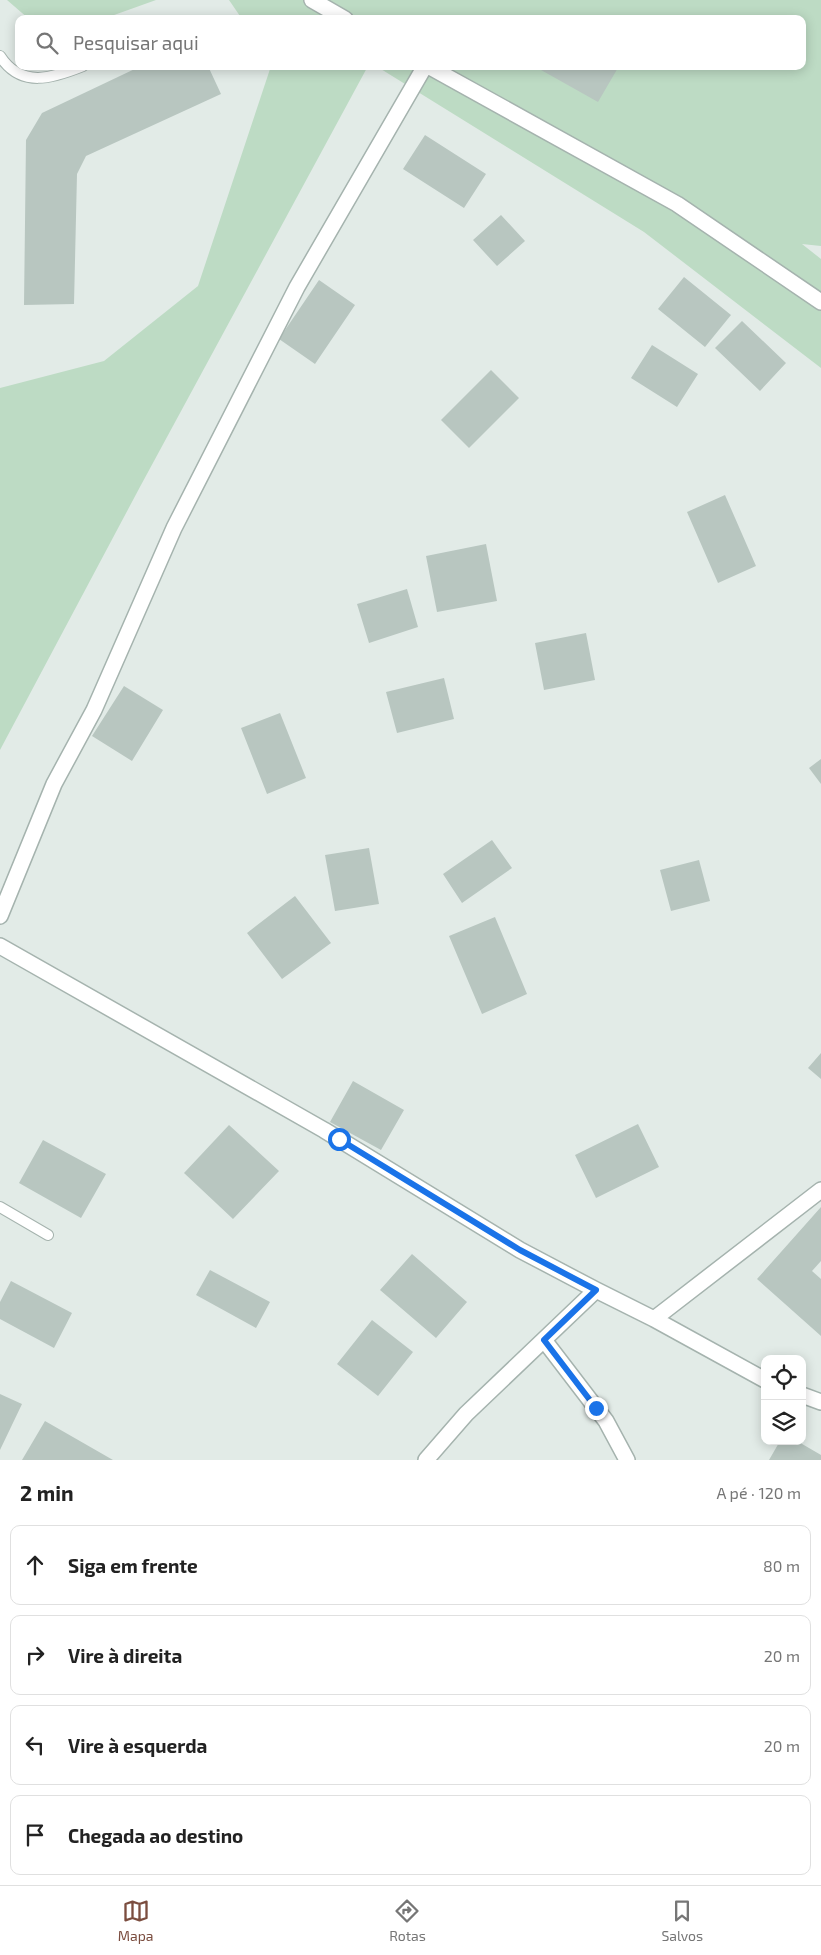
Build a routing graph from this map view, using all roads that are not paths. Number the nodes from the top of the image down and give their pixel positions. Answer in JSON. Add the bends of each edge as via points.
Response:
{"nodes":[{"id":1,"x":312,"y":0,"type":"edge"},
{"id":2,"x":338,"y":15,"type":"edge"},
{"id":3,"x":0,"y":56,"type":"edge"},
{"id":4,"x":72,"y":70,"type":"edge"},
{"id":5,"x":424,"y":70,"type":"edge"},
{"id":6,"x":433,"y":70,"type":"edge"},
{"id":7,"x":821,"y":302,"type":"edge"},
{"id":8,"x":0,"y":916,"type":"edge"},
{"id":9,"x":0,"y":946,"type":"edge"},
{"id":10,"x":821,"y":1190,"type":"edge"},
{"id":11,"x":0,"y":1207,"type":"edge"},
{"id":12,"x":48,"y":1235,"type":"dead end"},
{"id":13,"x":596,"y":1290,"type":"junction"},
{"id":14,"x":654,"y":1319,"type":"junction"},
{"id":15,"x":544,"y":1340,"type":"junction"},
{"id":16,"x":761,"y":1378,"type":"edge"},
{"id":17,"x":806,"y":1396,"type":"edge"},
{"id":18,"x":821,"y":1402,"type":"edge"},
{"id":19,"x":426,"y":1460,"type":"edge"},
{"id":20,"x":627,"y":1460,"type":"edge"}],
"edges":[{"from":1,"to":2,"type":"street"},
{"from":3,"to":4,"type":"lane","via":[[7,67],[34,78],[54,77]]},
{"from":5,"to":8,"type":"street","via":[[297,287],[174,528],[94,710],[54,784]]},
{"from":6,"to":7,"type":"street","via":[[677,204]]},
{"from":9,"to":13,"type":"street","via":[[324,1130],[520,1250]]},
{"from":10,"to":14,"type":"street"},
{"from":11,"to":12,"type":"lane"},
{"from":13,"to":14,"type":"street"},
{"from":13,"to":15,"type":"street"},
{"from":14,"to":16,"type":"street"},
{"from":15,"to":19,"type":"street","via":[[466,1414]]},
{"from":15,"to":20,"type":"street","via":[[606,1421]]},
{"from":17,"to":18,"type":"street"}]}
